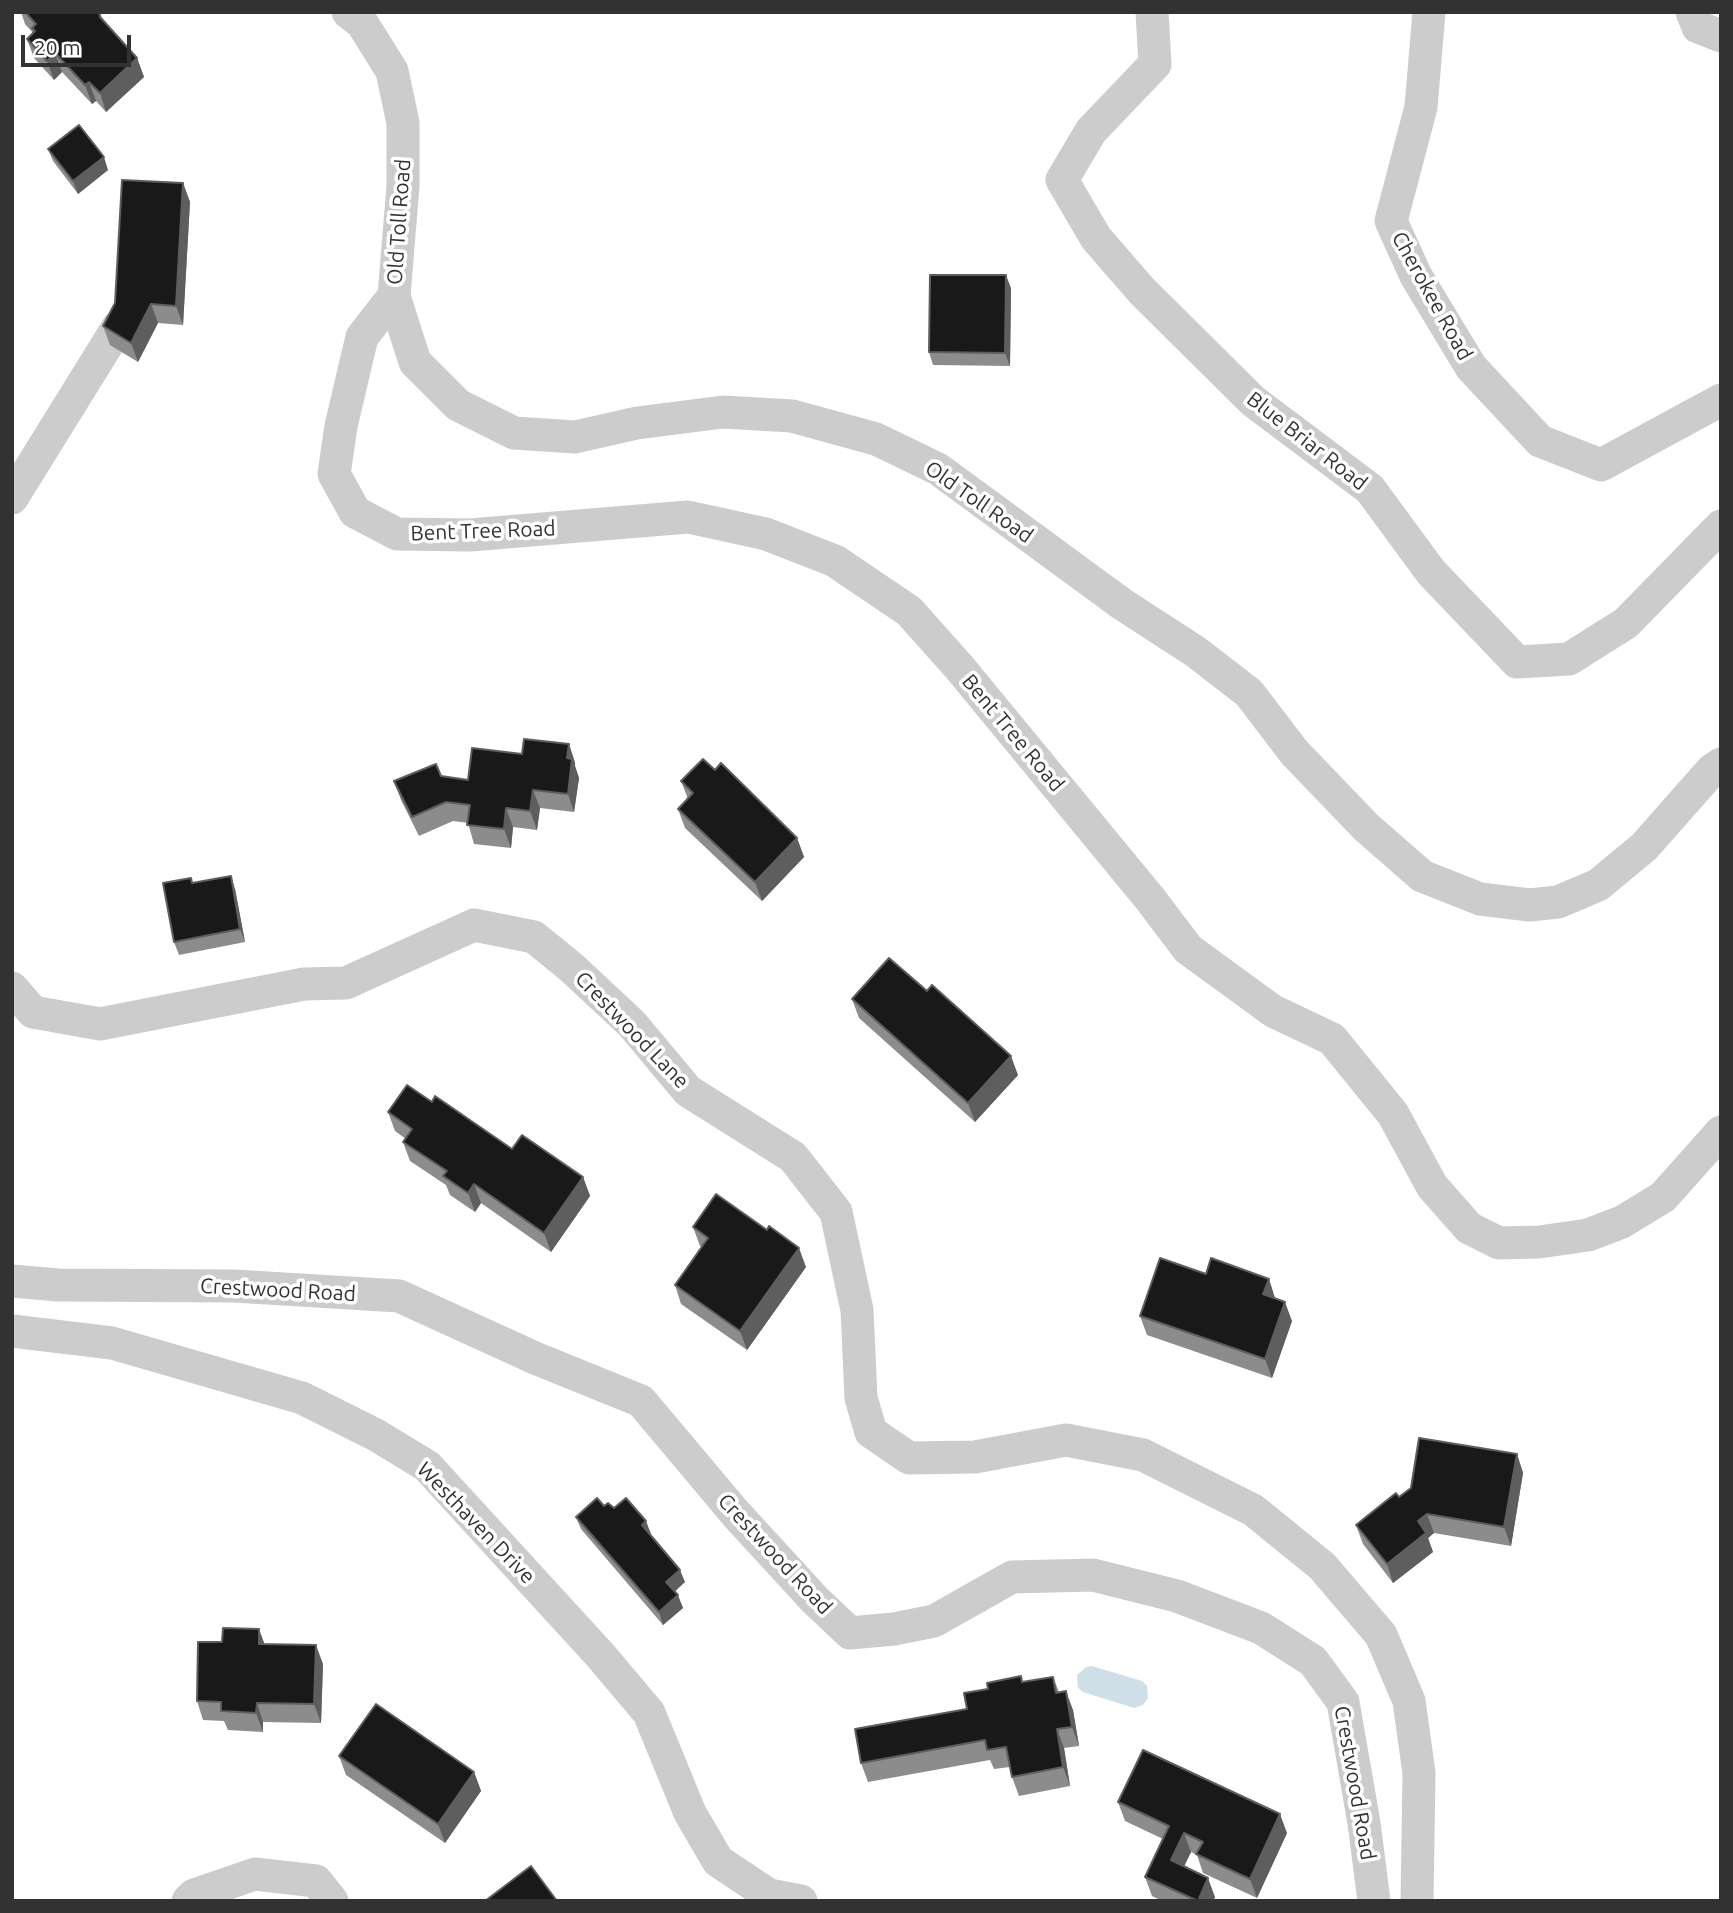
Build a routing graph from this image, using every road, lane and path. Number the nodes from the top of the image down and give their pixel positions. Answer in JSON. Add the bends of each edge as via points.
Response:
{"nodes":[{"id":1,"x":348,"y":12,"type":"edge"},
{"id":2,"x":1152,"y":12,"type":"edge"},
{"id":3,"x":1429,"y":12,"type":"edge"},
{"id":4,"x":1692,"y":12,"type":"edge"},
{"id":5,"x":1721,"y":36,"type":"edge"},
{"id":6,"x":394,"y":296,"type":"junction"},
{"id":7,"x":118,"y":327,"type":"edge"},
{"id":8,"x":1721,"y":400,"type":"edge"},
{"id":9,"x":12,"y":498,"type":"edge"},
{"id":10,"x":1721,"y":526,"type":"edge"},
{"id":11,"x":1721,"y":764,"type":"edge"},
{"id":12,"x":12,"y":988,"type":"edge"},
{"id":13,"x":1721,"y":1132,"type":"edge"},
{"id":14,"x":12,"y":1281,"type":"edge"},
{"id":15,"x":12,"y":1331,"type":"edge"},
{"id":16,"x":188,"y":1901,"type":"edge"},
{"id":17,"x":332,"y":1901,"type":"edge"},
{"id":18,"x":801,"y":1901,"type":"edge"},
{"id":19,"x":1374,"y":1901,"type":"edge"},
{"id":20,"x":1417,"y":1901,"type":"edge"}],
"edges":[{"from":1,"to":6,"type":"street","name":"Old Toll Road","via":[[362,23],[392,71],[403,123]]},
{"from":2,"to":10,"type":"street","name":"Blue Briar Road","via":[[1155,64],[1091,131],[1062,180],[1096,237],[1142,291],[1253,401],[1370,489],[1431,572],[1517,662],[1569,659],[1626,623]]},
{"from":3,"to":8,"type":"street","name":"Cherokee Road","via":[[1421,107],[1391,221],[1416,276],[1471,366],[1540,440],[1601,465]]},
{"from":4,"to":5,"type":"street","via":[[1698,27]]},
{"from":6,"to":11,"type":"street","name":"Old Toll Road","via":[[415,362],[458,405],[514,433],[575,437],[723,412],[792,416],[876,439],[938,469],[1249,693],[1294,752],[1366,827],[1422,876],[1480,899],[1530,905],[1558,902],[1598,885],[1644,847]]},
{"from":6,"to":13,"type":"street","name":"Bent Tree Road","via":[[362,337],[341,426],[334,474],[355,512],[397,534],[470,535],[688,517],[766,534],[835,561],[909,611],[1188,949],[1273,1011],[1332,1039],[1393,1114],[1432,1186],[1469,1228],[1499,1243],[1539,1242],[1588,1234],[1622,1222],[1663,1197]]},
{"from":7,"to":9,"type":"street"},
{"from":12,"to":20,"type":"street","name":"Crestwood Lane","via":[[33,1012],[100,1024],[304,984],[346,983],[474,925],[534,936],[632,1024],[688,1091],[793,1157],[836,1212],[857,1310],[861,1398],[871,1432],[909,1458],[975,1457],[1066,1440],[1143,1455],[1253,1510],[1322,1566],[1381,1635],[1409,1701],[1419,1773]]},
{"from":14,"to":19,"type":"street","name":"Crestwood Road","via":[[233,1286],[399,1296],[641,1401],[736,1514],[850,1633],[934,1621],[1012,1577],[1093,1575],[1177,1596],[1261,1628],[1313,1661],[1343,1702]]},
{"from":15,"to":18,"type":"street","name":"Westhaven Drive","via":[[113,1343],[302,1398],[427,1466],[649,1713],[690,1813],[718,1861],[769,1895]]},
{"from":16,"to":17,"type":"street","via":[[255,1874],[316,1881]]}]}
